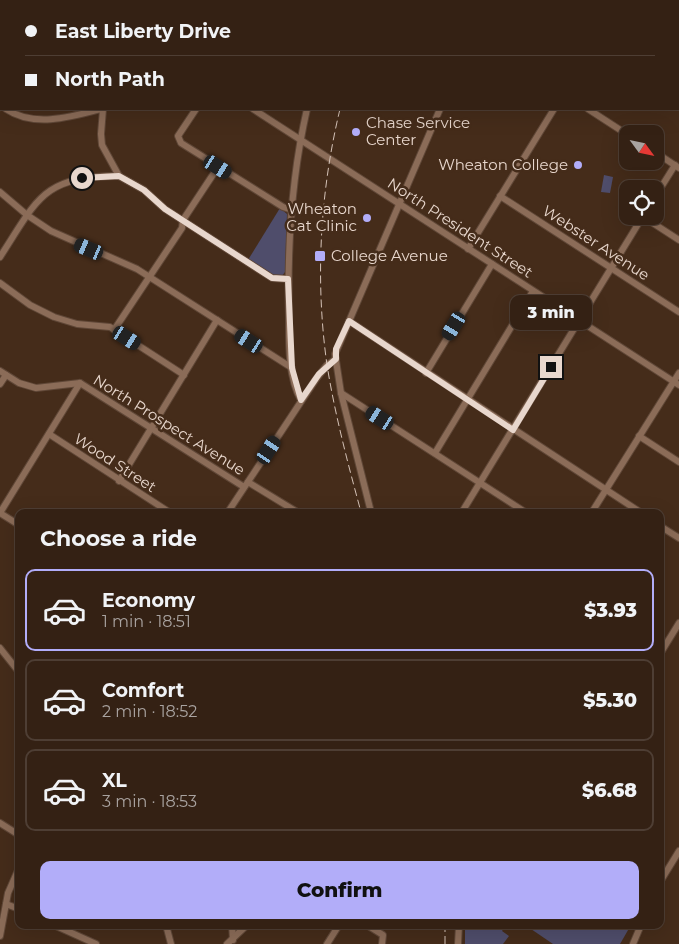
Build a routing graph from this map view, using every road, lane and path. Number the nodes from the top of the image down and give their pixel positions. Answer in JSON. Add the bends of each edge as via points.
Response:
{"nodes":[{"id":1,"x":8,"y":110,"type":"edge"},
{"id":2,"x":98,"y":110,"type":"edge"},
{"id":3,"x":102,"y":110,"type":"edge"},
{"id":4,"x":195,"y":110,"type":"edge"},
{"id":5,"x":254,"y":110,"type":"edge"},
{"id":6,"x":307,"y":110,"type":"edge"},
{"id":7,"x":440,"y":110,"type":"edge"},
{"id":8,"x":553,"y":110,"type":"edge"},
{"id":9,"x":590,"y":110,"type":"edge"},
{"id":10,"x":619,"y":129,"type":"edge"},
{"id":11,"x":300,"y":140,"type":"junction"},
{"id":12,"x":664,"y":158,"type":"edge"},
{"id":13,"x":677,"y":166,"type":"edge"},
{"id":14,"x":218,"y":167,"type":"junction"},
{"id":15,"x":119,"y":176,"type":"junction"},
{"id":16,"x":664,"y":185,"type":"edge"},
{"id":17,"x":0,"y":192,"type":"edge"},
{"id":18,"x":500,"y":196,"type":"junction"},
{"id":19,"x":398,"y":203,"type":"junction"},
{"id":20,"x":290,"y":209,"type":"junction"},
{"id":21,"x":27,"y":216,"type":"junction"},
{"id":22,"x":183,"y":220,"type":"junction"},
{"id":23,"x":638,"y":225,"type":"edge"},
{"id":24,"x":656,"y":225,"type":"edge"},
{"id":25,"x":679,"y":240,"type":"edge"},
{"id":26,"x":468,"y":248,"type":"junction"},
{"id":27,"x":0,"y":257,"type":"edge"},
{"id":28,"x":492,"y":264,"type":"junction"},
{"id":29,"x":612,"y":268,"type":"junction"},
{"id":30,"x":150,"y":276,"type":"junction"},
{"id":31,"x":288,"y":279,"type":"junction"},
{"id":32,"x":0,"y":283,"type":"edge"},
{"id":33,"x":533,"y":291,"type":"junction"},
{"id":34,"x":679,"y":312,"type":"edge"},
{"id":35,"x":217,"y":320,"type":"junction"},
{"id":36,"x":349,"y":321,"type":"junction"},
{"id":37,"x":579,"y":321,"type":"junction"},
{"id":38,"x":114,"y":330,"type":"junction"},
{"id":39,"x":336,"y":359,"type":"junction"},
{"id":40,"x":292,"y":368,"type":"junction"},
{"id":41,"x":0,"y":370,"type":"edge"},
{"id":42,"x":426,"y":373,"type":"junction"},
{"id":43,"x":679,"y":373,"type":"edge"},
{"id":44,"x":6,"y":375,"type":"junction"},
{"id":45,"x":184,"y":375,"type":"junction"},
{"id":46,"x":80,"y":383,"type":"junction"},
{"id":47,"x":676,"y":383,"type":"edge"},
{"id":48,"x":0,"y":384,"type":"edge"},
{"id":49,"x":341,"y":394,"type":"junction"},
{"id":50,"x":468,"y":399,"type":"junction"},
{"id":51,"x":301,"y":400,"type":"junction"},
{"id":52,"x":151,"y":427,"type":"junction"},
{"id":53,"x":513,"y":430,"type":"junction"},
{"id":54,"x":48,"y":434,"type":"junction"},
{"id":55,"x":639,"y":436,"type":"junction"},
{"id":56,"x":434,"y":453,"type":"junction"},
{"id":57,"x":679,"y":462,"type":"edge"},
{"id":58,"x":118,"y":481,"type":"junction"},
{"id":59,"x":480,"y":482,"type":"junction"},
{"id":60,"x":246,"y":484,"type":"junction"},
{"id":61,"x":606,"y":490,"type":"junction"},
{"id":62,"x":164,"y":509,"type":"edge"},
{"id":63,"x":230,"y":509,"type":"edge"},
{"id":64,"x":292,"y":509,"type":"edge"},
{"id":65,"x":370,"y":509,"type":"edge"},
{"id":66,"x":464,"y":509,"type":"edge"},
{"id":67,"x":520,"y":509,"type":"edge"},
{"id":68,"x":594,"y":509,"type":"edge"},
{"id":69,"x":635,"y":509,"type":"edge"},
{"id":70,"x":0,"y":513,"type":"edge"},
{"id":71,"x":15,"y":522,"type":"edge"},
{"id":72,"x":664,"y":529,"type":"edge"},
{"id":73,"x":679,"y":538,"type":"edge"},
{"id":74,"x":679,"y":623,"type":"edge"},
{"id":75,"x":664,"y":647,"type":"edge"},
{"id":76,"x":0,"y":648,"type":"edge"},
{"id":77,"x":15,"y":667,"type":"edge"},
{"id":78,"x":0,"y":823,"type":"edge"},
{"id":79,"x":15,"y":832,"type":"edge"},
{"id":80,"x":679,"y":851,"type":"edge"},
{"id":81,"x":664,"y":875,"type":"edge"},
{"id":82,"x":15,"y":879,"type":"edge"},
{"id":83,"x":6,"y":904,"type":"junction"},
{"id":84,"x":15,"y":907,"type":"edge"},
{"id":85,"x":63,"y":929,"type":"edge"},
{"id":86,"x":167,"y":929,"type":"edge"},
{"id":87,"x":232,"y":929,"type":"edge"},
{"id":88,"x":244,"y":929,"type":"edge"},
{"id":89,"x":336,"y":929,"type":"edge"},
{"id":90,"x":373,"y":929,"type":"edge"},
{"id":91,"x":639,"y":929,"type":"edge"},
{"id":92,"x":0,"y":936,"type":"edge"},
{"id":93,"x":233,"y":942,"type":"edge"},
{"id":94,"x":96,"y":944,"type":"edge"},
{"id":95,"x":171,"y":944,"type":"edge"},
{"id":96,"x":227,"y":944,"type":"edge"},
{"id":97,"x":327,"y":944,"type":"edge"},
{"id":98,"x":382,"y":944,"type":"edge"},
{"id":99,"x":633,"y":944,"type":"edge"}],
"edges":[{"from":1,"to":2,"type":"street","via":[[21,116],[50,119],[70,118]]},
{"from":3,"to":15,"type":"street","via":[[102,145]]},
{"from":4,"to":14,"type":"street","via":[[178,136],[181,143]]},
{"from":5,"to":11,"type":"street","name":"North President Street"},
{"from":6,"to":11,"type":"street"},
{"from":7,"to":19,"type":"street"},
{"from":8,"to":18,"type":"street"},
{"from":9,"to":10,"type":"street"},
{"from":11,"to":19,"type":"street","name":"North President Street"},
{"from":11,"to":20,"type":"street"},
{"from":12,"to":13,"type":"street"},
{"from":13,"to":16,"type":"street"},
{"from":14,"to":20,"type":"street","via":[[283,208]]},
{"from":14,"to":22,"type":"street"},
{"from":15,"to":21,"type":"street","via":[[94,176],[61,183],[38,199]]},
{"from":15,"to":22,"type":"street","via":[[144,190]]},
{"from":17,"to":21,"type":"street"},
{"from":18,"to":26,"type":"street"},
{"from":18,"to":29,"type":"street","name":"Webster Avenue"},
{"from":19,"to":26,"type":"street","name":"North President Street"},
{"from":19,"to":36,"type":"street"},
{"from":20,"to":31,"type":"street"},
{"from":21,"to":27,"type":"street"},
{"from":21,"to":30,"type":"street","via":[[66,239]]},
{"from":22,"to":30,"type":"street","via":[[182,228]]},
{"from":22,"to":31,"type":"street","via":[[272,278]]},
{"from":23,"to":29,"type":"street"},
{"from":24,"to":25,"type":"street"},
{"from":26,"to":28,"type":"street","name":"North President Street"},
{"from":28,"to":33,"type":"street","name":"North President Street"},
{"from":28,"to":42,"type":"street"},
{"from":29,"to":34,"type":"street","name":"Webster Avenue"},
{"from":29,"to":37,"type":"street"},
{"from":30,"to":35,"type":"street"},
{"from":30,"to":38,"type":"street"},
{"from":31,"to":40,"type":"street"},
{"from":32,"to":38,"type":"street","via":[[30,306],[54,317]]},
{"from":33,"to":37,"type":"street","name":"North President Street"},
{"from":33,"to":50,"type":"street"},
{"from":35,"to":40,"type":"street"},
{"from":35,"to":45,"type":"street"},
{"from":36,"to":39,"type":"street","via":[[336,349]]},
{"from":36,"to":42,"type":"street"},
{"from":37,"to":47,"type":"street","name":"North President Street"},
{"from":37,"to":53,"type":"street"},
{"from":38,"to":45,"type":"street"},
{"from":39,"to":49,"type":"street"},
{"from":39,"to":51,"type":"street","via":[[319,374]]},
{"from":40,"to":51,"type":"street"},
{"from":41,"to":44,"type":"street"},
{"from":42,"to":50,"type":"street"},
{"from":43,"to":47,"type":"street"},
{"from":44,"to":46,"type":"street","via":[[36,388]]},
{"from":44,"to":48,"type":"street"},
{"from":45,"to":52,"type":"street"},
{"from":46,"to":52,"type":"street","name":"North Prospect Avenue"},
{"from":46,"to":54,"type":"street"},
{"from":47,"to":55,"type":"street"},
{"from":49,"to":56,"type":"street"},
{"from":49,"to":65,"type":"street"},
{"from":50,"to":53,"type":"street"},
{"from":50,"to":56,"type":"street"},
{"from":51,"to":60,"type":"street"},
{"from":52,"to":58,"type":"street"},
{"from":52,"to":60,"type":"street","name":"North Prospect Avenue"},
{"from":53,"to":59,"type":"street"},
{"from":53,"to":61,"type":"street"},
{"from":54,"to":58,"type":"street","name":"Wood Street"},
{"from":54,"to":70,"type":"street"},
{"from":55,"to":57,"type":"street"},
{"from":55,"to":61,"type":"street"},
{"from":56,"to":59,"type":"street"},
{"from":58,"to":62,"type":"street","name":"Wood Street"},
{"from":59,"to":66,"type":"street"},
{"from":59,"to":67,"type":"street"},
{"from":60,"to":63,"type":"street"},
{"from":60,"to":64,"type":"street","name":"North Prospect Avenue"},
{"from":61,"to":68,"type":"street"},
{"from":61,"to":69,"type":"street"},
{"from":70,"to":71,"type":"street"},
{"from":72,"to":73,"type":"street"},
{"from":74,"to":75,"type":"street"},
{"from":76,"to":77,"type":"street"},
{"from":78,"to":79,"type":"street"},
{"from":80,"to":81,"type":"street"},
{"from":82,"to":83,"type":"street"},
{"from":83,"to":84,"type":"street"},
{"from":83,"to":92,"type":"street"},
{"from":85,"to":94,"type":"street"},
{"from":86,"to":95,"type":"street"},
{"from":87,"to":93,"type":"street"},
{"from":88,"to":93,"type":"street"},
{"from":89,"to":97,"type":"street"},
{"from":90,"to":98,"type":"street","via":[[382,935]]},
{"from":91,"to":99,"type":"street"},
{"from":93,"to":96,"type":"street"}]}
